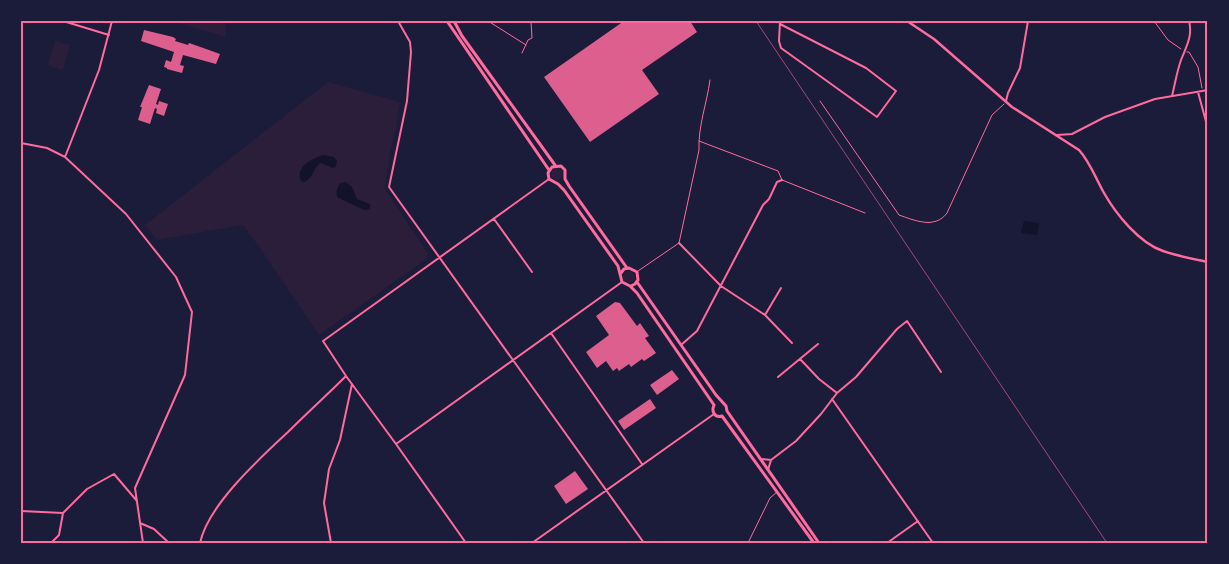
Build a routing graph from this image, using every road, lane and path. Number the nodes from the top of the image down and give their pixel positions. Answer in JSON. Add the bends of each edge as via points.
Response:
{"nodes":[{"id":1,"x":63,"y":21,"type":"edge"},
{"id":2,"x":112,"y":21,"type":"edge"},
{"id":3,"x":398,"y":21,"type":"edge"},
{"id":4,"x":447,"y":21,"type":"edge"},
{"id":5,"x":454,"y":21,"type":"edge"},
{"id":6,"x":488,"y":21,"type":"edge"},
{"id":7,"x":531,"y":21,"type":"edge"},
{"id":8,"x":907,"y":21,"type":"edge"},
{"id":9,"x":1028,"y":21,"type":"edge"},
{"id":10,"x":1154,"y":21,"type":"edge"},
{"id":11,"x":1189,"y":21,"type":"edge"},
{"id":12,"x":780,"y":23,"type":"edge"},
{"id":13,"x":109,"y":35,"type":"junction"},
{"id":14,"x":526,"y":45,"type":"junction"},
{"id":15,"x":1186,"y":51,"type":"junction"},
{"id":16,"x":522,"y":52,"type":"dead end"},
{"id":17,"x":710,"y":80,"type":"dead end"},
{"id":18,"x":1208,"y":90,"type":"edge"},
{"id":19,"x":1202,"y":91,"type":"junction"},
{"id":20,"x":1198,"y":92,"type":"junction"},
{"id":21,"x":1172,"y":96,"type":"junction"},
{"id":22,"x":820,"y":101,"type":"dead end"},
{"id":23,"x":1006,"y":101,"type":"junction"},
{"id":24,"x":1208,"y":129,"type":"edge"},
{"id":25,"x":1057,"y":135,"type":"junction"},
{"id":26,"x":699,"y":141,"type":"junction"},
{"id":27,"x":21,"y":143,"type":"edge"},
{"id":28,"x":65,"y":157,"type":"junction"},
{"id":29,"x":554,"y":166,"type":"junction"},
{"id":30,"x":549,"y":170,"type":"junction"},
{"id":31,"x":549,"y":179,"type":"junction"},
{"id":32,"x":566,"y":179,"type":"junction"},
{"id":33,"x":782,"y":180,"type":"junction"},
{"id":34,"x":558,"y":184,"type":"junction"},
{"id":35,"x":865,"y":213,"type":"dead end"},
{"id":36,"x":494,"y":218,"type":"junction"},
{"id":37,"x":679,"y":243,"type":"junction"},
{"id":38,"x":440,"y":257,"type":"junction"},
{"id":39,"x":1208,"y":262,"type":"edge"},
{"id":40,"x":626,"y":268,"type":"junction"},
{"id":41,"x":532,"y":272,"type":"dead end"},
{"id":42,"x":637,"y":272,"type":"junction"},
{"id":43,"x":621,"y":273,"type":"junction"},
{"id":44,"x":622,"y":282,"type":"junction"},
{"id":45,"x":637,"y":282,"type":"junction"},
{"id":46,"x":630,"y":286,"type":"junction"},
{"id":47,"x":721,"y":286,"type":"junction"},
{"id":48,"x":781,"y":288,"type":"dead end"},
{"id":49,"x":765,"y":316,"type":"junction"},
{"id":50,"x":551,"y":332,"type":"junction"},
{"id":51,"x":792,"y":343,"type":"dead end"},
{"id":52,"x":818,"y":344,"type":"dead end"},
{"id":53,"x":681,"y":345,"type":"junction"},
{"id":54,"x":513,"y":359,"type":"junction"},
{"id":55,"x":800,"y":359,"type":"junction"},
{"id":56,"x":941,"y":372,"type":"dead end"},
{"id":57,"x":346,"y":376,"type":"junction"},
{"id":58,"x":778,"y":378,"type":"dead end"},
{"id":59,"x":352,"y":383,"type":"junction"},
{"id":60,"x":837,"y":393,"type":"junction"},
{"id":61,"x":832,"y":399,"type":"junction"},
{"id":62,"x":722,"y":403,"type":"junction"},
{"id":63,"x":714,"y":405,"type":"junction"},
{"id":64,"x":727,"y":411,"type":"junction"},
{"id":65,"x":714,"y":414,"type":"junction"},
{"id":66,"x":722,"y":416,"type":"junction"},
{"id":67,"x":396,"y":444,"type":"junction"},
{"id":68,"x":760,"y":459,"type":"junction"},
{"id":69,"x":771,"y":460,"type":"junction"},
{"id":70,"x":642,"y":464,"type":"junction"},
{"id":71,"x":768,"y":470,"type":"junction"},
{"id":72,"x":606,"y":491,"type":"junction"},
{"id":73,"x":778,"y":492,"type":"junction"},
{"id":74,"x":138,"y":503,"type":"junction"},
{"id":75,"x":21,"y":511,"type":"edge"},
{"id":76,"x":63,"y":513,"type":"junction"},
{"id":77,"x":918,"y":522,"type":"junction"},
{"id":78,"x":140,"y":523,"type":"junction"},
{"id":79,"x":51,"y":543,"type":"edge"},
{"id":80,"x":144,"y":543,"type":"edge"},
{"id":81,"x":169,"y":543,"type":"edge"},
{"id":82,"x":200,"y":543,"type":"edge"},
{"id":83,"x":331,"y":543,"type":"edge"},
{"id":84,"x":466,"y":543,"type":"edge"},
{"id":85,"x":532,"y":543,"type":"edge"},
{"id":86,"x":644,"y":543,"type":"edge"},
{"id":87,"x":748,"y":543,"type":"edge"},
{"id":88,"x":814,"y":543,"type":"edge"},
{"id":89,"x":819,"y":543,"type":"edge"},
{"id":90,"x":888,"y":543,"type":"edge"},
{"id":91,"x":933,"y":543,"type":"edge"}],
"edges":[{"from":1,"to":13,"type":"street"},
{"from":2,"to":13,"type":"street"},
{"from":3,"to":38,"type":"street","via":[[410,42],[411,52],[407,101],[389,187]]},
{"from":4,"to":30,"type":"main road"},
{"from":5,"to":29,"type":"main road"},
{"from":6,"to":14,"type":"lane"},
{"from":7,"to":14,"type":"lane","via":[[532,38]]},
{"from":8,"to":23,"type":"street","via":[[934,39]]},
{"from":9,"to":23,"type":"street","via":[[1020,68]]},
{"from":10,"to":15,"type":"path","via":[[1168,40]]},
{"from":11,"to":15,"type":"street","via":[[1192,30]]},
{"from":12,"to":12,"type":"street","via":[[866,68],[896,91],[877,117],[782,48]]},
{"from":13,"to":28,"type":"street"},
{"from":14,"to":16,"type":"lane"},
{"from":15,"to":19,"type":"path","via":[[1198,67]]},
{"from":15,"to":21,"type":"street"},
{"from":17,"to":26,"type":"lane"},
{"from":18,"to":19,"type":"street"},
{"from":19,"to":20,"type":"street"},
{"from":20,"to":21,"type":"street"},
{"from":20,"to":24,"type":"street"},
{"from":21,"to":25,"type":"street","via":[[1125,109],[1072,134]]},
{"from":22,"to":23,"type":"path","via":[[900,215],[918,222],[935,222],[948,212],[992,115]]},
{"from":23,"to":25,"type":"street"},
{"from":25,"to":39,"type":"street","via":[[1082,153],[1121,219],[1148,243],[1162,251]]},
{"from":26,"to":33,"type":"lane","via":[[778,172]]},
{"from":26,"to":37,"type":"lane"},
{"from":27,"to":28,"type":"street","via":[[47,148]]},
{"from":28,"to":74,"type":"street","via":[[126,214],[176,277],[192,312],[185,375],[135,488]]},
{"from":29,"to":30,"type":"main road"},
{"from":29,"to":32,"type":"main road","via":[[565,170]]},
{"from":30,"to":31,"type":"main road"},
{"from":31,"to":34,"type":"main road"},
{"from":31,"to":36,"type":"street"},
{"from":32,"to":34,"type":"main road"},
{"from":32,"to":40,"type":"main road"},
{"from":33,"to":35,"type":"lane"},
{"from":33,"to":47,"type":"street","via":[[777,182]]},
{"from":34,"to":43,"type":"main road"},
{"from":36,"to":38,"type":"street"},
{"from":36,"to":41,"type":"street"},
{"from":37,"to":42,"type":"lane"},
{"from":37,"to":47,"type":"street"},
{"from":38,"to":54,"type":"street"},
{"from":38,"to":57,"type":"street","via":[[323,341]]},
{"from":40,"to":42,"type":"main road"},
{"from":40,"to":43,"type":"main road"},
{"from":42,"to":45,"type":"main road"},
{"from":43,"to":44,"type":"main road"},
{"from":44,"to":46,"type":"main road"},
{"from":44,"to":50,"type":"street"},
{"from":45,"to":46,"type":"main road"},
{"from":45,"to":53,"type":"main road"},
{"from":46,"to":63,"type":"main road"},
{"from":47,"to":49,"type":"street"},
{"from":47,"to":53,"type":"street","via":[[697,331]]},
{"from":48,"to":49,"type":"street"},
{"from":49,"to":51,"type":"street"},
{"from":50,"to":54,"type":"street"},
{"from":50,"to":70,"type":"street"},
{"from":52,"to":55,"type":"street"},
{"from":53,"to":62,"type":"main road"},
{"from":54,"to":67,"type":"street"},
{"from":54,"to":72,"type":"street"},
{"from":55,"to":58,"type":"street"},
{"from":55,"to":60,"type":"street"},
{"from":56,"to":60,"type":"street","via":[[908,321]]},
{"from":57,"to":59,"type":"street"},
{"from":57,"to":82,"type":"street","via":[[226,495]]},
{"from":59,"to":67,"type":"street"},
{"from":59,"to":83,"type":"street","via":[[340,440],[329,469],[324,503]]},
{"from":60,"to":61,"type":"street"},
{"from":61,"to":69,"type":"street","via":[[796,441]]},
{"from":61,"to":77,"type":"street"},
{"from":62,"to":63,"type":"main road"},
{"from":62,"to":64,"type":"main road"},
{"from":63,"to":65,"type":"main road"},
{"from":64,"to":66,"type":"main road"},
{"from":64,"to":68,"type":"main road"},
{"from":65,"to":66,"type":"main road"},
{"from":65,"to":70,"type":"street"},
{"from":66,"to":73,"type":"main road"},
{"from":67,"to":84,"type":"street"},
{"from":68,"to":69,"type":"street"},
{"from":68,"to":71,"type":"main road"},
{"from":69,"to":71,"type":"street"},
{"from":70,"to":72,"type":"street"},
{"from":71,"to":89,"type":"main road"},
{"from":72,"to":85,"type":"street"},
{"from":72,"to":86,"type":"street"},
{"from":73,"to":87,"type":"lane","via":[[770,498]]},
{"from":73,"to":88,"type":"main road"},
{"from":74,"to":76,"type":"street","via":[[114,474],[87,489]]},
{"from":74,"to":78,"type":"street"},
{"from":75,"to":76,"type":"street"},
{"from":76,"to":79,"type":"street","via":[[59,535]]},
{"from":77,"to":90,"type":"street"},
{"from":77,"to":91,"type":"street"},
{"from":78,"to":80,"type":"street"},
{"from":78,"to":81,"type":"street","via":[[154,529]]}]}
